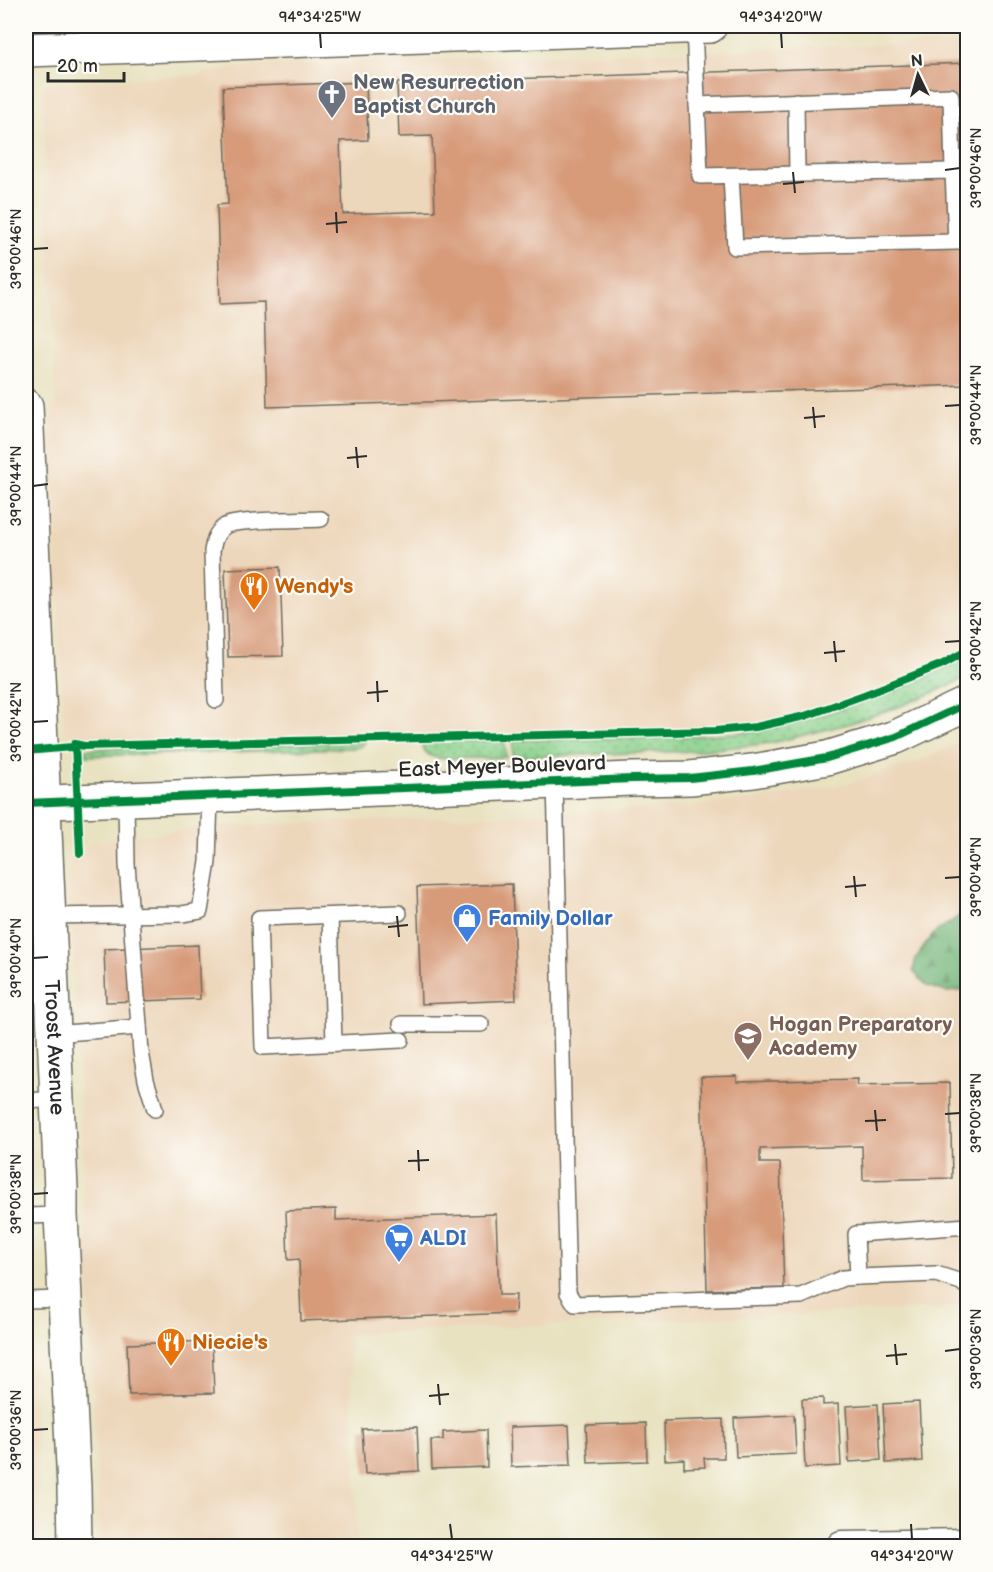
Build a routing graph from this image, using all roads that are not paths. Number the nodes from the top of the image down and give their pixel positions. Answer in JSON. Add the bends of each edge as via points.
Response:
{"nodes":[{"id":1,"x":694,"y":26,"type":"edge"},
{"id":2,"x":710,"y":26,"type":"edge"},
{"id":3,"x":381,"y":32,"type":"edge"},
{"id":4,"x":298,"y":33,"type":"edge"},
{"id":5,"x":26,"y":50,"type":"edge"},
{"id":6,"x":796,"y":100,"type":"junction"},
{"id":7,"x":697,"y":105,"type":"junction"},
{"id":8,"x":953,"y":171,"type":"junction"},
{"id":9,"x":797,"y":174,"type":"junction"},
{"id":10,"x":731,"y":176,"type":"junction"},
{"id":11,"x":26,"y":406,"type":"edge"},
{"id":12,"x":321,"y":519,"type":"dead end"},
{"id":13,"x":216,"y":700,"type":"dead end"},
{"id":14,"x":968,"y":703,"type":"edge"},
{"id":15,"x":555,"y":782,"type":"junction"},
{"id":16,"x":210,"y":795,"type":"junction"},
{"id":17,"x":126,"y":799,"type":"junction"},
{"id":18,"x":35,"y":803,"type":"edge"},
{"id":19,"x":399,"y":913,"type":"dead end"},
{"id":20,"x":130,"y":914,"type":"junction"},
{"id":21,"x":330,"y":916,"type":"junction"},
{"id":22,"x":42,"y":924,"type":"edge"},
{"id":23,"x":481,"y":1023,"type":"dead end"},
{"id":24,"x":401,"y":1024,"type":"dead end"},
{"id":25,"x":139,"y":1028,"type":"junction"},
{"id":26,"x":54,"y":1034,"type":"junction"},
{"id":27,"x":401,"y":1040,"type":"dead end"},
{"id":28,"x":334,"y":1043,"type":"junction"},
{"id":29,"x":41,"y":1100,"type":"edge"},
{"id":30,"x":155,"y":1109,"type":"dead end"},
{"id":31,"x":61,"y":1215,"type":"junction"},
{"id":32,"x":26,"y":1216,"type":"edge"},
{"id":33,"x":968,"y":1226,"type":"edge"},
{"id":34,"x":858,"y":1277,"type":"junction"},
{"id":35,"x":968,"y":1288,"type":"edge"},
{"id":36,"x":65,"y":1299,"type":"junction"},
{"id":37,"x":26,"y":1300,"type":"edge"},
{"id":38,"x":968,"y":1544,"type":"edge"},
{"id":39,"x":75,"y":1546,"type":"edge"},
{"id":40,"x":842,"y":1546,"type":"edge"}],
"edges":[{"from":1,"to":2,"type":"main road"},
{"from":1,"to":3,"type":"main road"},
{"from":1,"to":7,"type":"lane"},
{"from":3,"to":4,"type":"main road"},
{"from":4,"to":5,"type":"main road"},
{"from":6,"to":7,"type":"lane"},
{"from":6,"to":8,"type":"lane","via":[[951,96]]},
{"from":6,"to":9,"type":"lane"},
{"from":7,"to":10,"type":"lane","via":[[700,176]]},
{"from":8,"to":9,"type":"lane"},
{"from":8,"to":10,"type":"lane","via":[[956,242],[735,248]]},
{"from":9,"to":10,"type":"lane"},
{"from":11,"to":18,"type":"main road","name":"Troost Avenue"},
{"from":12,"to":13,"type":"lane","via":[[243,522],[226,525],[216,535],[212,551]]},
{"from":14,"to":15,"type":"main road","name":"East Meyer Boulevard","via":[[896,737],[827,758],[690,778]]},
{"from":15,"to":16,"type":"main road","name":"East Meyer Boulevard"},
{"from":15,"to":34,"type":"lane","via":[[568,1293],[575,1304],[801,1296],[843,1278]]},
{"from":16,"to":17,"type":"main road","name":"East Meyer Boulevard"},
{"from":16,"to":20,"type":"lane","via":[[208,862],[200,911]]},
{"from":17,"to":18,"type":"main road","name":"East Meyer Boulevard"},
{"from":17,"to":20,"type":"lane"},
{"from":18,"to":22,"type":"main road","name":"Troost Avenue"},
{"from":19,"to":21,"type":"lane"},
{"from":20,"to":22,"type":"lane"},
{"from":20,"to":25,"type":"lane"},
{"from":21,"to":28,"type":"lane"},
{"from":21,"to":28,"type":"lane","via":[[259,918],[263,1047]]},
{"from":22,"to":26,"type":"main road","name":"Troost Avenue"},
{"from":23,"to":24,"type":"lane"},
{"from":25,"to":26,"type":"lane"},
{"from":25,"to":30,"type":"lane","via":[[146,1080]]},
{"from":26,"to":29,"type":"main road","name":"Troost Avenue"},
{"from":27,"to":28,"type":"lane"},
{"from":29,"to":31,"type":"main road","name":"Troost Avenue"},
{"from":31,"to":32,"type":"lane"},
{"from":31,"to":36,"type":"main road","name":"Troost Avenue"},
{"from":33,"to":34,"type":"lane","via":[[856,1234]]},
{"from":34,"to":35,"type":"lane","via":[[936,1274]]},
{"from":36,"to":37,"type":"lane"},
{"from":36,"to":39,"type":"main road","name":"Troost Avenue"},
{"from":38,"to":40,"type":"street"}]}
